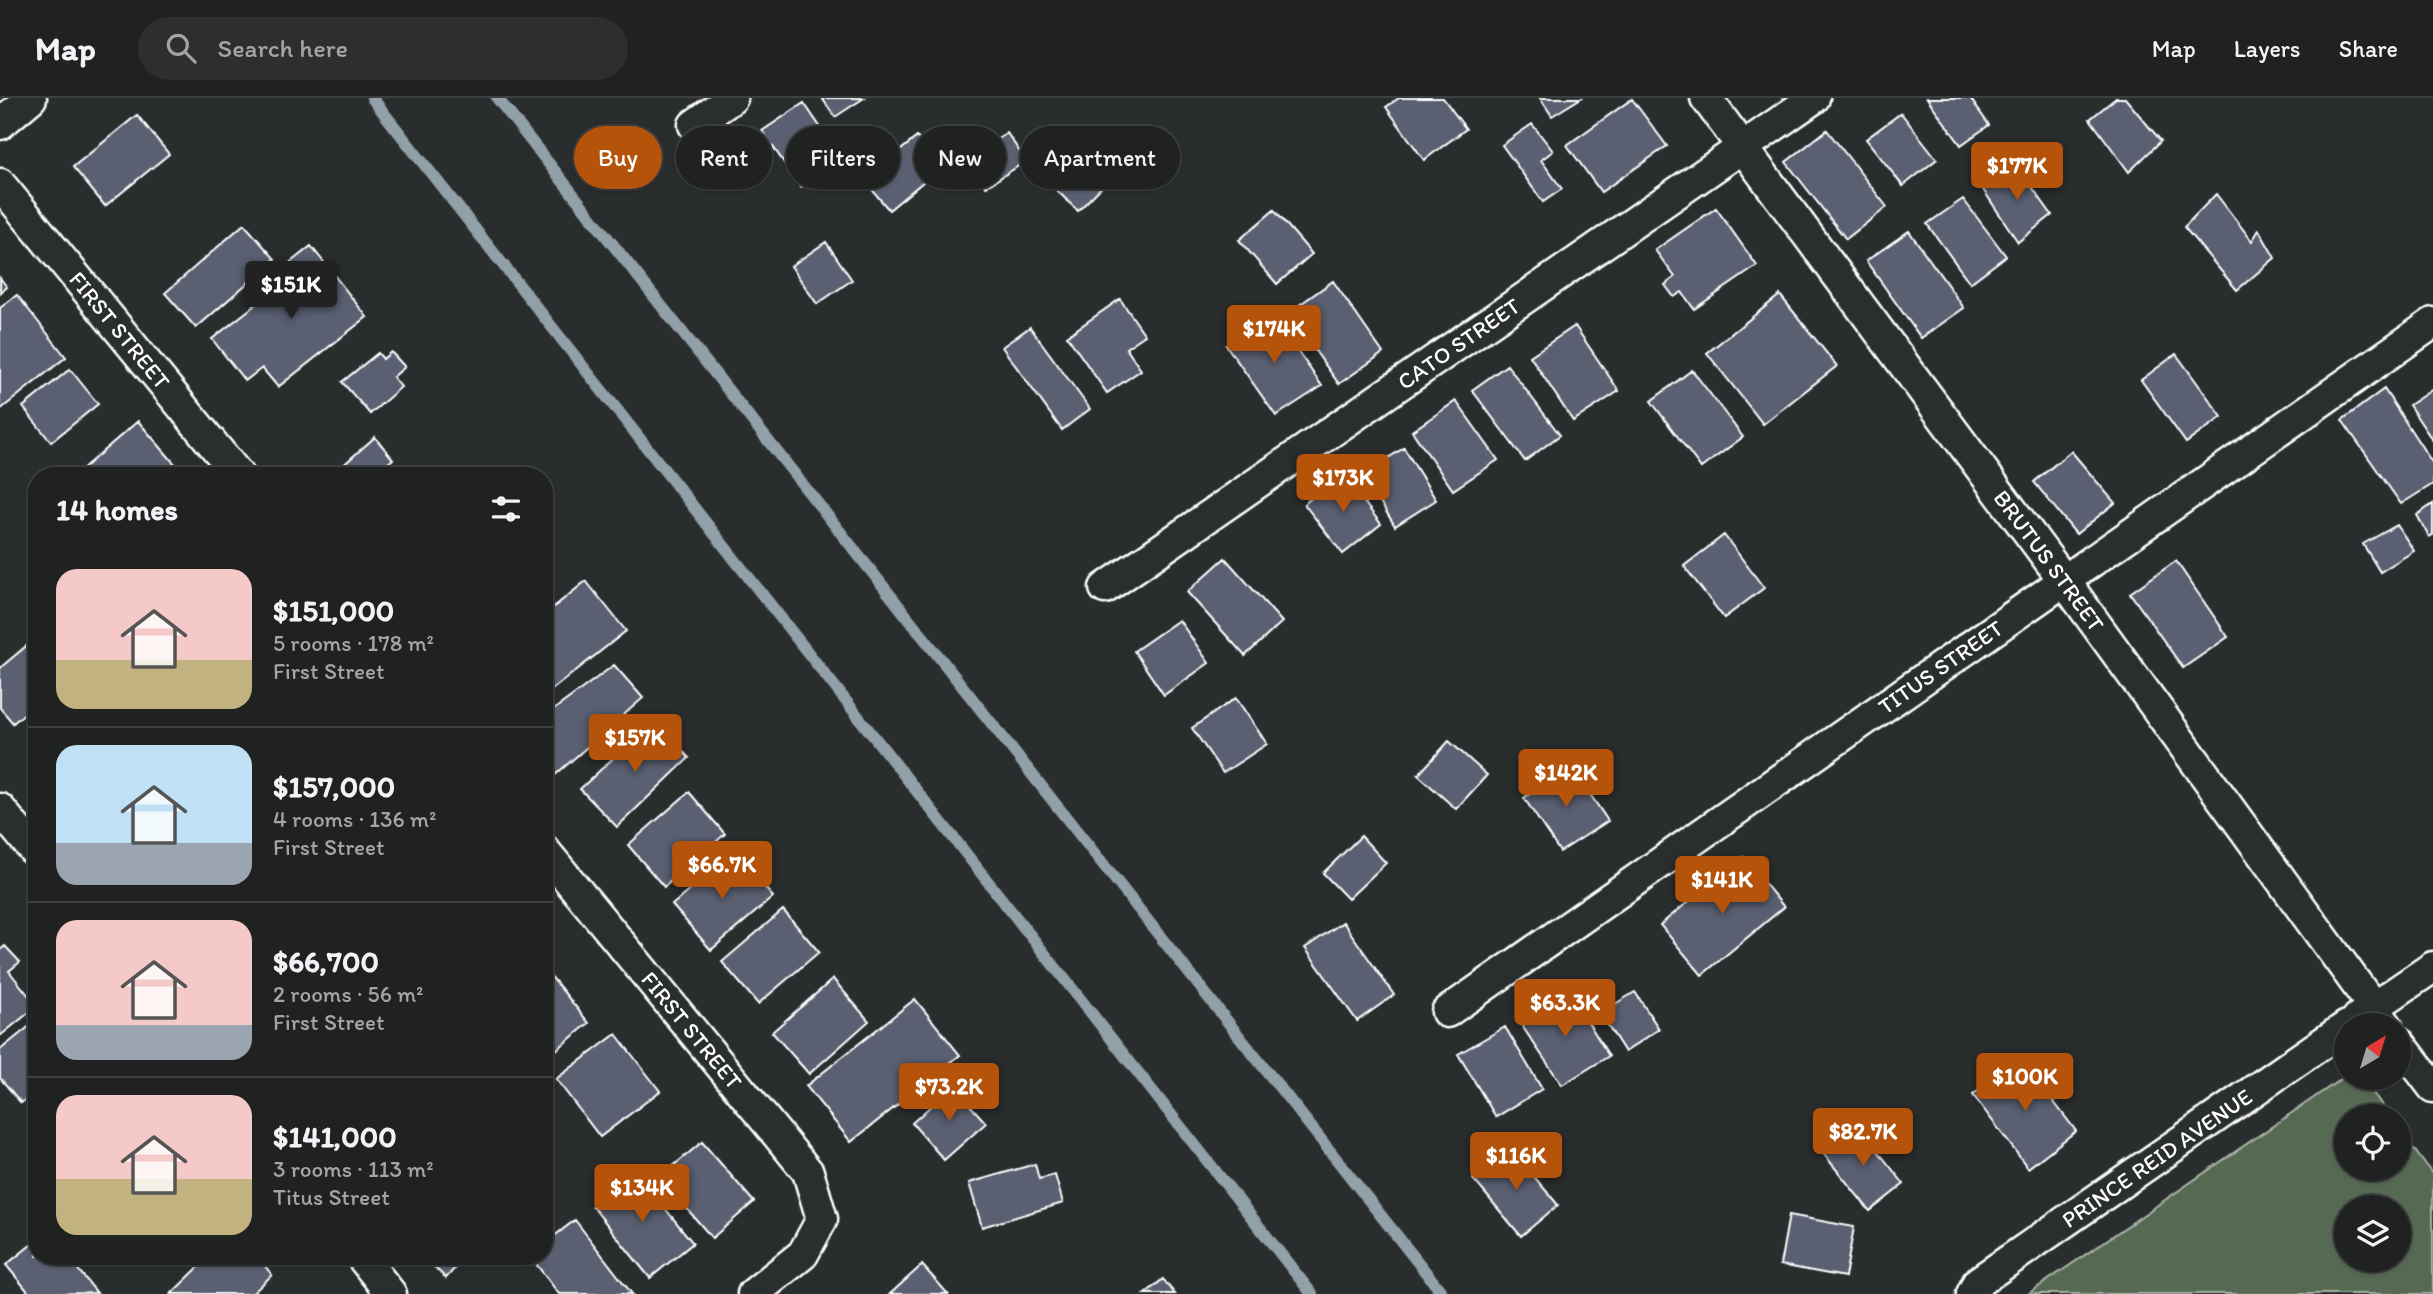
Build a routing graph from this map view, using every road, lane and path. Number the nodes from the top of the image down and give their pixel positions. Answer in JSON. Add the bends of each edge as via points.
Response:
{"nodes":[{"id":1,"x":31,"y":98,"type":"edge"},
{"id":2,"x":732,"y":98,"type":"edge"},
{"id":3,"x":1706,"y":98,"type":"edge"},
{"id":4,"x":1814,"y":98,"type":"edge"},
{"id":5,"x":0,"y":124,"type":"edge"},
{"id":6,"x":694,"y":125,"type":"dead end"},
{"id":7,"x":1744,"y":146,"type":"junction"},
{"id":8,"x":0,"y":184,"type":"edge"},
{"id":9,"x":2433,"y":323,"type":"edge"},
{"id":10,"x":232,"y":467,"type":"edge"},
{"id":11,"x":2063,"y":579,"type":"junction"},
{"id":12,"x":1105,"y":588,"type":"dead end"},
{"id":13,"x":0,"y":809,"type":"edge"},
{"id":14,"x":28,"y":843,"type":"edge"},
{"id":15,"x":553,"y":861,"type":"edge"},
{"id":16,"x":2433,"y":967,"type":"edge"},
{"id":17,"x":1447,"y":1012,"type":"dead end"},
{"id":18,"x":2378,"y":1013,"type":"edge"},
{"id":19,"x":2383,"y":1013,"type":"edge"},
{"id":20,"x":2334,"y":1035,"type":"edge"},
{"id":21,"x":2412,"y":1059,"type":"edge"},
{"id":22,"x":2433,"y":1087,"type":"edge"},
{"id":23,"x":368,"y":1265,"type":"edge"},
{"id":24,"x":391,"y":1294,"type":"edge"},
{"id":25,"x":753,"y":1294,"type":"edge"},
{"id":26,"x":1972,"y":1294,"type":"edge"}],
"edges":[{"from":1,"to":5,"type":"street"},
{"from":2,"to":6,"type":"street"},
{"from":3,"to":7,"type":"street","name":"BRUTUS STREET"},
{"from":4,"to":7,"type":"street","name":"CATO STREET"},
{"from":7,"to":11,"type":"street","name":"BRUTUS STREET"},
{"from":7,"to":12,"type":"street","name":"CATO STREET"},
{"from":8,"to":10,"type":"street","name":"FIRST STREET"},
{"from":9,"to":11,"type":"street","name":"TITUS STREET"},
{"from":11,"to":17,"type":"street","name":"TITUS STREET"},
{"from":11,"to":18,"type":"street","name":"BRUTUS STREET"},
{"from":13,"to":14,"type":"street"},
{"from":15,"to":25,"type":"street","name":"FIRST STREET","via":[[808,1172],[822,1219],[803,1254]]},
{"from":16,"to":19,"type":"street","name":"PRINCE REID AVENUE"},
{"from":20,"to":26,"type":"street","name":"PRINCE REID AVENUE","via":[[1978,1282]]},
{"from":21,"to":22,"type":"street"},
{"from":23,"to":24,"type":"street"}]}
